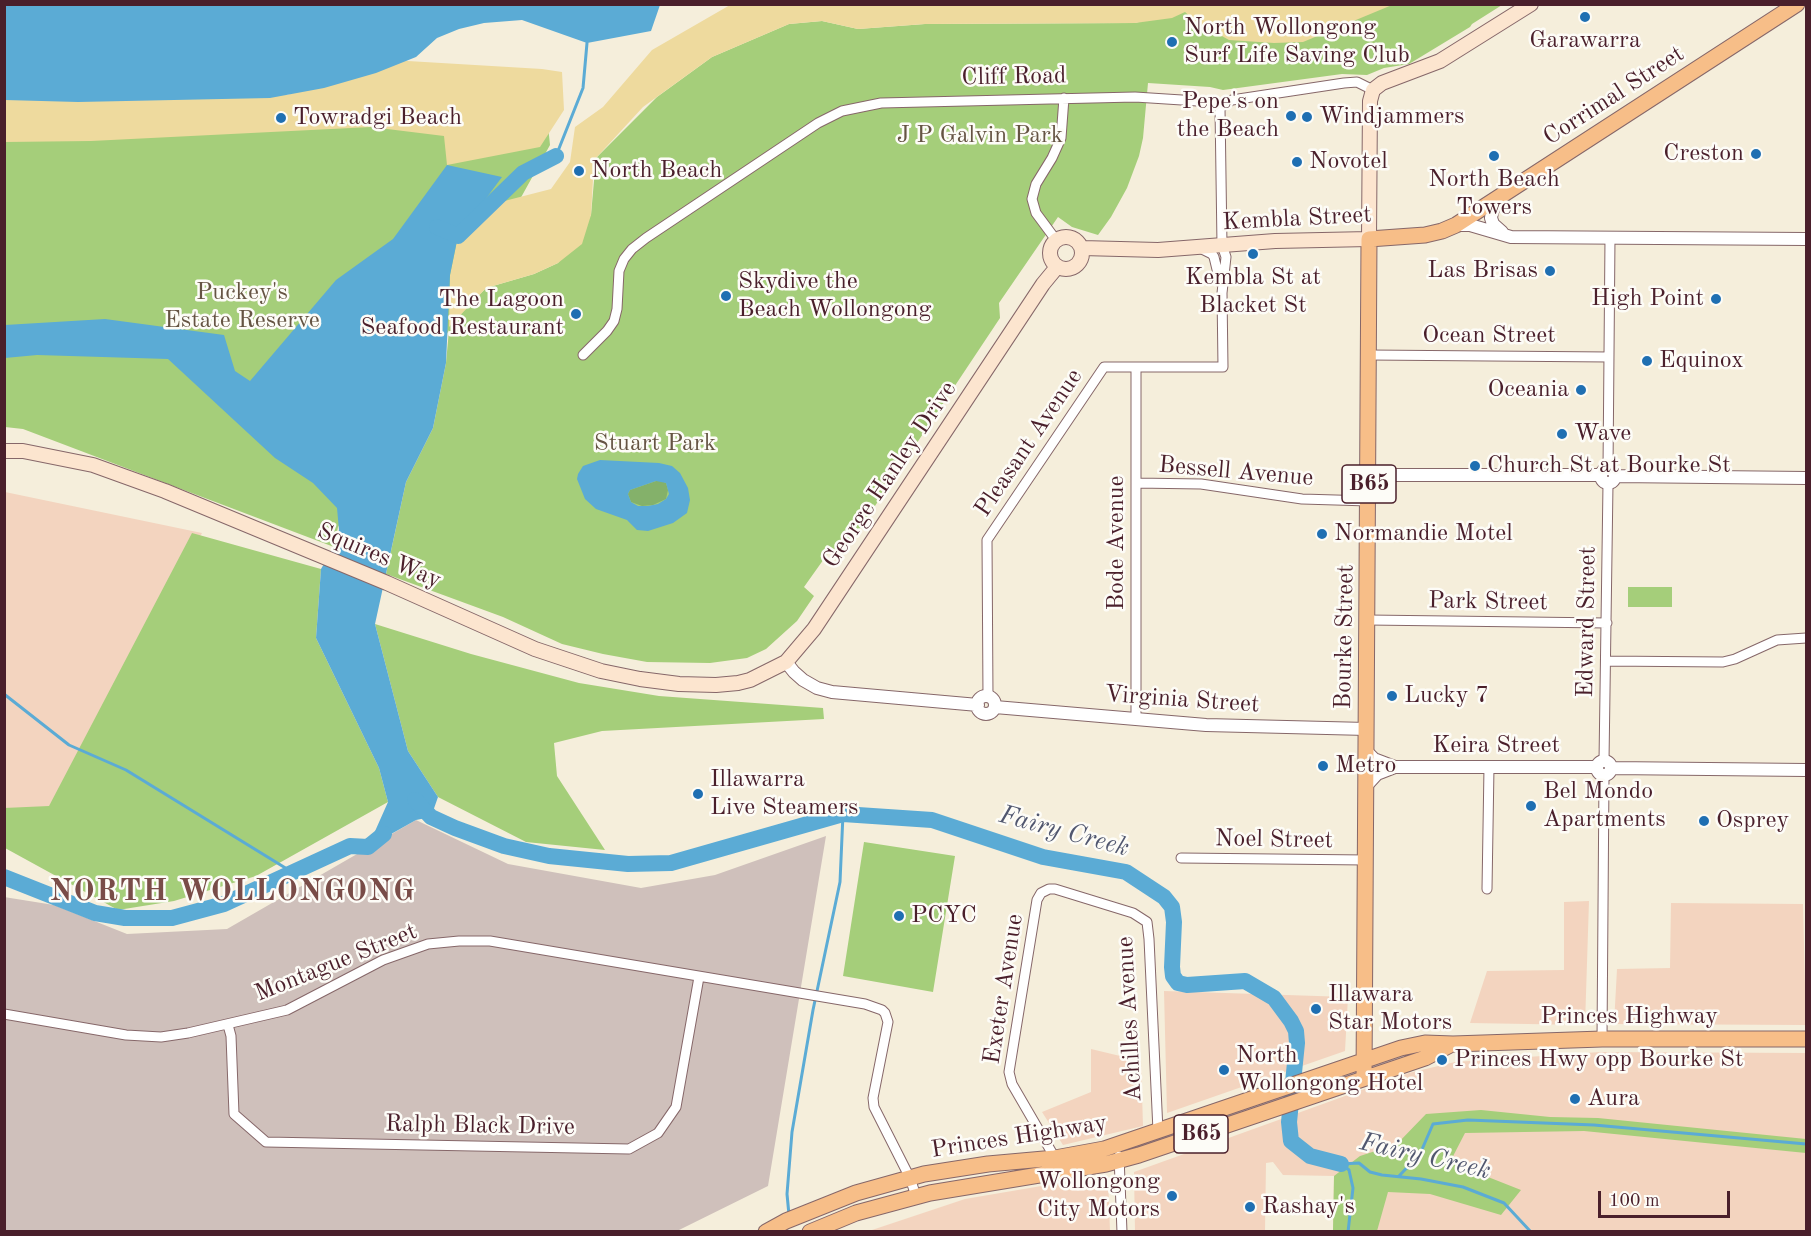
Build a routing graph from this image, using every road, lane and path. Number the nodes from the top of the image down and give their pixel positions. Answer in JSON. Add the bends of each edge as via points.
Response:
{"nodes":[{"id":1,"x":1531,"y":4,"type":"edge"},
{"id":2,"x":1797,"y":4,"type":"edge"},
{"id":3,"x":1373,"y":90,"type":"junction"},
{"id":4,"x":1064,"y":98,"type":"junction"},
{"id":5,"x":1220,"y":108,"type":"junction"},
{"id":6,"x":1498,"y":199,"type":"junction"},
{"id":7,"x":1456,"y":225,"type":"junction"},
{"id":8,"x":1511,"y":237,"type":"junction"},
{"id":9,"x":1610,"y":238,"type":"junction"},
{"id":10,"x":1369,"y":239,"type":"junction"},
{"id":11,"x":1056,"y":240,"type":"junction"},
{"id":12,"x":1806,"y":240,"type":"edge"},
{"id":13,"x":1222,"y":244,"type":"junction"},
{"id":14,"x":1197,"y":247,"type":"junction"},
{"id":15,"x":1082,"y":248,"type":"junction"},
{"id":16,"x":1057,"y":267,"type":"junction"},
{"id":17,"x":1222,"y":293,"type":"junction"},
{"id":18,"x":583,"y":355,"type":"dead end"},
{"id":19,"x":1369,"y":355,"type":"junction"},
{"id":20,"x":1609,"y":357,"type":"junction"},
{"id":21,"x":1136,"y":367,"type":"junction"},
{"id":22,"x":4,"y":451,"type":"edge"},
{"id":23,"x":1369,"y":475,"type":"junction"},
{"id":24,"x":1608,"y":476,"type":"junction"},
{"id":25,"x":1806,"y":478,"type":"edge"},
{"id":26,"x":1136,"y":483,"type":"junction"},
{"id":27,"x":1369,"y":501,"type":"junction"},
{"id":28,"x":1368,"y":620,"type":"junction"},
{"id":29,"x":1606,"y":623,"type":"junction"},
{"id":30,"x":1806,"y":638,"type":"edge"},
{"id":31,"x":1606,"y":661,"type":"junction"},
{"id":32,"x":786,"y":662,"type":"junction"},
{"id":33,"x":738,"y":683,"type":"joint"},
{"id":34,"x":987,"y":703,"type":"junction"},
{"id":35,"x":1136,"y":719,"type":"junction"},
{"id":36,"x":1367,"y":729,"type":"junction"},
{"id":37,"x":1367,"y":752,"type":"junction"},
{"id":38,"x":1395,"y":767,"type":"junction"},
{"id":39,"x":1489,"y":767,"type":"junction"},
{"id":40,"x":1604,"y":768,"type":"junction"},
{"id":41,"x":1806,"y":770,"type":"edge"},
{"id":42,"x":1366,"y":786,"type":"junction"},
{"id":43,"x":1181,"y":858,"type":"dead end"},
{"id":44,"x":1366,"y":860,"type":"junction"},
{"id":45,"x":1047,"y":889,"type":"joint"},
{"id":46,"x":1487,"y":889,"type":"dead end"},
{"id":47,"x":699,"y":976,"type":"junction"},
{"id":48,"x":4,"y":1014,"type":"edge"},
{"id":49,"x":228,"y":1025,"type":"junction"},
{"id":50,"x":1806,"y":1039,"type":"edge"},
{"id":51,"x":1602,"y":1040,"type":"junction"},
{"id":52,"x":1453,"y":1044,"type":"junction"},
{"id":53,"x":1364,"y":1061,"type":"junction"},
{"id":54,"x":1364,"y":1078,"type":"junction"},
{"id":55,"x":1158,"y":1131,"type":"junction"},
{"id":56,"x":1117,"y":1145,"type":"junction"},
{"id":57,"x":1164,"y":1147,"type":"junction"},
{"id":58,"x":1055,"y":1158,"type":"junction"},
{"id":59,"x":1119,"y":1161,"type":"junction"},
{"id":60,"x":910,"y":1178,"type":"junction"},
{"id":61,"x":916,"y":1196,"type":"junction"},
{"id":62,"x":766,"y":1232,"type":"edge"},
{"id":63,"x":810,"y":1232,"type":"edge"},
{"id":64,"x":1122,"y":1232,"type":"edge"}],
"edges":[{"from":1,"to":3,"type":"main road","via":[[1440,61]]},
{"from":2,"to":6,"type":"main road","name":"Corrimal Street"},
{"from":3,"to":5,"type":"street","via":[[1357,82],[1344,83],[1232,100]]},
{"from":3,"to":10,"type":"main road","name":"Bourke Street"},
{"from":4,"to":5,"type":"street","name":"Cliff Road","via":[[1146,97],[1213,102]]},
{"from":4,"to":11,"type":"street","via":[[1061,138],[1032,199],[1036,213]]},
{"from":4,"to":18,"type":"street","name":"Cliff Road","via":[[881,103],[854,107],[829,117],[632,249],[620,271],[614,321]]},
{"from":5,"to":13,"type":"street"},
{"from":6,"to":7,"type":"main road","name":"Corrimal Street"},
{"from":6,"to":8,"type":"street","via":[[1492,212],[1493,224]]},
{"from":7,"to":8,"type":"street","name":"Kembla Street"},
{"from":7,"to":10,"type":"main road","name":"Kembla Street","via":[[1425,235]]},
{"from":8,"to":9,"type":"street","name":"Kembla Street"},
{"from":9,"to":12,"type":"street","name":"Kembla Street"},
{"from":9,"to":20,"type":"street","name":"Edward Street"},
{"from":10,"to":13,"type":"main road","name":"Kembla Street"},
{"from":10,"to":19,"type":"main road","name":"Bourke Street","number":"B65"},
{"from":11,"to":15,"type":"main road","via":[[1071,237]]},
{"from":11,"to":16,"type":"main road","via":[[1050,254]]},
{"from":13,"to":14,"type":"main road","name":"Kembla Street"},
{"from":13,"to":17,"type":"street","via":[[1226,257]]},
{"from":14,"to":15,"type":"main road","name":"Kembla Street"},
{"from":14,"to":17,"type":"street","via":[[1214,257]]},
{"from":15,"to":16,"type":"main road","via":[[1082,258],[1076,266],[1067,270]]},
{"from":16,"to":32,"type":"main road","name":"George Hanley Drive","via":[[814,629]]},
{"from":17,"to":21,"type":"street","name":"Pleasant Avenue","via":[[1223,367]]},
{"from":19,"to":20,"type":"street","name":"Ocean Street"},
{"from":19,"to":23,"type":"main road","name":"Bourke Street","number":"B65"},
{"from":20,"to":24,"type":"street","name":"Edward Street"},
{"from":21,"to":26,"type":"street","name":"Bode Avenue"},
{"from":21,"to":34,"type":"street","name":"Pleasant Avenue","via":[[1104,367],[987,540]]},
{"from":22,"to":33,"type":"main road","name":"Squires Way","via":[[93,465],[165,491],[535,649],[601,671],[680,684]]},
{"from":23,"to":24,"type":"street"},
{"from":23,"to":27,"type":"main road","name":"Bourke Street","number":"B65"},
{"from":24,"to":25,"type":"street"},
{"from":24,"to":29,"type":"street","name":"Edward Street"},
{"from":26,"to":27,"type":"street","name":"Bessell Avenue","via":[[1208,484],[1302,499]]},
{"from":26,"to":35,"type":"street","name":"Bode Avenue"},
{"from":27,"to":28,"type":"main road","name":"Bourke Street","number":"B65"},
{"from":28,"to":29,"type":"street","name":"Park Street"},
{"from":28,"to":36,"type":"main road","name":"Bourke Street","number":"B65"},
{"from":29,"to":31,"type":"street","name":"Edward Street"},
{"from":30,"to":31,"type":"street","via":[[1777,640],[1723,662]]},
{"from":31,"to":40,"type":"street","name":"Edward Street"},
{"from":32,"to":33,"type":"main road","name":"George Hanley Drive"},
{"from":32,"to":34,"type":"street","name":"Virginia Street","via":[[803,680],[831,692]]},
{"from":34,"to":35,"type":"street","name":"Virginia Street"},
{"from":35,"to":36,"type":"street","name":"Virginia Street"},
{"from":36,"to":37,"type":"main road","name":"Bourke Street","number":"B65"},
{"from":37,"to":38,"type":"street","name":"Keira Street","via":[[1379,762]]},
{"from":37,"to":42,"type":"main road","name":"Bourke Street","number":"B65"},
{"from":38,"to":39,"type":"street","name":"Keira Street"},
{"from":38,"to":42,"type":"street","via":[[1377,774]]},
{"from":39,"to":40,"type":"street","name":"Keira Street"},
{"from":39,"to":46,"type":"street"},
{"from":40,"to":41,"type":"street","name":"Keira Street"},
{"from":40,"to":51,"type":"street","name":"Edward Street"},
{"from":42,"to":44,"type":"main road","name":"Bourke Street","number":"B65"},
{"from":43,"to":44,"type":"street","name":"Noel Street"},
{"from":44,"to":53,"type":"main road","name":"Bourke Street","number":"B65"},
{"from":45,"to":55,"type":"street","name":"Achilles Avenue","via":[[1133,913],[1147,922]]},
{"from":45,"to":58,"type":"street","name":"Exeter Avenue","via":[[1038,900],[1009,1072],[1012,1084]]},
{"from":47,"to":49,"type":"street","name":"Montague Street","via":[[490,941],[459,941],[404,951],[287,1010]]},
{"from":47,"to":49,"type":"street","name":"Ralph Black Drive","via":[[676,1107],[658,1133],[629,1149],[266,1142],[234,1114]]},
{"from":47,"to":60,"type":"street","name":"Montague Street","via":[[877,1007],[885,1013],[888,1022],[874,1107]]},
{"from":48,"to":49,"type":"street","name":"Montague Street","via":[[143,1037]]},
{"from":50,"to":51,"type":"main road","name":"Princes Highway"},
{"from":51,"to":52,"type":"main road","name":"Princes Highway"},
{"from":52,"to":53,"type":"main road","name":"Princes Highway","via":[[1425,1043]]},
{"from":52,"to":54,"type":"main road","name":"Princes Highway","via":[[1425,1058]]},
{"from":53,"to":54,"type":"main road","name":"Bourke Street","number":"B65"},
{"from":53,"to":55,"type":"main road","name":"Princes Highway","number":"B65"},
{"from":54,"to":57,"type":"main road","name":"Princes Highway","number":"B65"},
{"from":55,"to":56,"type":"main road","name":"Princes Highway","number":"B65"},
{"from":55,"to":57,"type":"main road","name":"Achilles Avenue"},
{"from":56,"to":58,"type":"main road","name":"Princes Highway","number":"B65"},
{"from":56,"to":59,"type":"street"},
{"from":57,"to":59,"type":"main road","name":"Princes Highway","number":"B65"},
{"from":58,"to":60,"type":"main road","name":"Princes Highway","number":"B65","via":[[988,1164]]},
{"from":59,"to":61,"type":"main road","name":"Princes Highway","number":"B65"},
{"from":59,"to":64,"type":"street"},
{"from":60,"to":61,"type":"street"},
{"from":60,"to":62,"type":"main road","name":"Princes Highway","number":"B65","via":[[856,1193]]},
{"from":61,"to":63,"type":"main road","name":"Princes Highway","number":"B65","via":[[856,1213]]}]}
